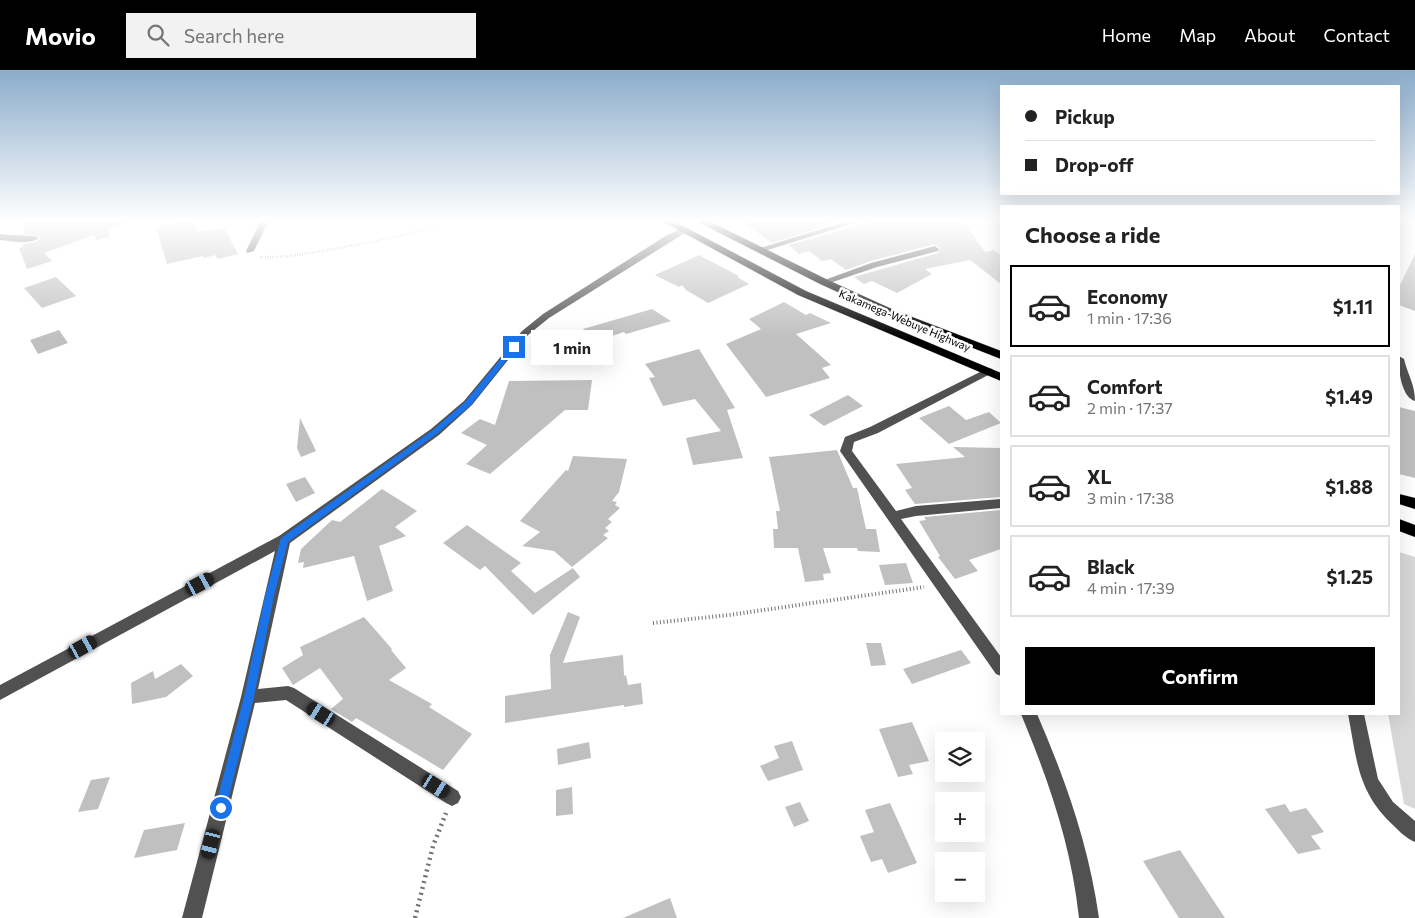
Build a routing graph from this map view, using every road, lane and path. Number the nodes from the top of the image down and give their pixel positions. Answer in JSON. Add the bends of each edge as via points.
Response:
{"nodes":[{"id":1,"x":635,"y":260,"type":"edge"},
{"id":2,"x":738,"y":260,"type":"edge"},
{"id":3,"x":778,"y":260,"type":"edge"},
{"id":4,"x":895,"y":260,"type":"edge"},
{"id":5,"x":824,"y":282,"type":"junction"},
{"id":6,"x":1000,"y":355,"type":"edge"},
{"id":7,"x":1400,"y":363,"type":"edge"},
{"id":8,"x":988,"y":371,"type":"junction"},
{"id":9,"x":1000,"y":377,"type":"edge"},
{"id":10,"x":1415,"y":398,"type":"edge"},
{"id":11,"x":1400,"y":499,"type":"edge"},
{"id":12,"x":1000,"y":503,"type":"edge"},
{"id":13,"x":1415,"y":504,"type":"edge"},
{"id":14,"x":894,"y":516,"type":"junction"},
{"id":15,"x":1400,"y":525,"type":"edge"},
{"id":16,"x":1415,"y":531,"type":"edge"},
{"id":17,"x":284,"y":540,"type":"junction"},
{"id":18,"x":940,"y":584,"type":"junction"},
{"id":19,"x":654,"y":623,"type":"dead end"},
{"id":20,"x":1000,"y":668,"type":"edge"},
{"id":21,"x":0,"y":693,"type":"edge"},
{"id":22,"x":249,"y":697,"type":"junction"},
{"id":23,"x":1029,"y":715,"type":"edge"},
{"id":24,"x":1356,"y":715,"type":"edge"},
{"id":25,"x":452,"y":797,"type":"joint"},
{"id":26,"x":1415,"y":833,"type":"edge"},
{"id":27,"x":192,"y":918,"type":"edge"},
{"id":28,"x":415,"y":918,"type":"edge"},
{"id":29,"x":1089,"y":918,"type":"edge"}],
"edges":[{"from":1,"to":17,"type":"street","via":[[546,316],[526,333],[468,403],[436,432]]},
{"from":2,"to":8,"type":"highway","name":"Kakamega-Webuye Highway","via":[[802,293]]},
{"from":3,"to":5,"type":"highway","name":"Kakamega-Webuye Highway"},
{"from":4,"to":5,"type":"street"},
{"from":5,"to":6,"type":"highway","name":"Kakamega-Webuye Highway","via":[[890,312]]},
{"from":7,"to":10,"type":"street"},
{"from":8,"to":9,"type":"highway","name":"Kakamega-Webuye Highway"},
{"from":8,"to":14,"type":"street","via":[[849,440],[846,451]]},
{"from":11,"to":13,"type":"highway"},
{"from":12,"to":14,"type":"street"},
{"from":14,"to":18,"type":"street"},
{"from":15,"to":16,"type":"highway"},
{"from":17,"to":21,"type":"street"},
{"from":17,"to":22,"type":"street"},
{"from":18,"to":19,"type":"path"},
{"from":18,"to":20,"type":"street"},
{"from":22,"to":25,"type":"street","via":[[288,693]]},
{"from":22,"to":27,"type":"street"},
{"from":23,"to":29,"type":"street","via":[[1062,793],[1077,841]]},
{"from":24,"to":26,"type":"street","via":[[1370,782],[1387,808]]},
{"from":25,"to":28,"type":"path","via":[[433,846]]}]}
